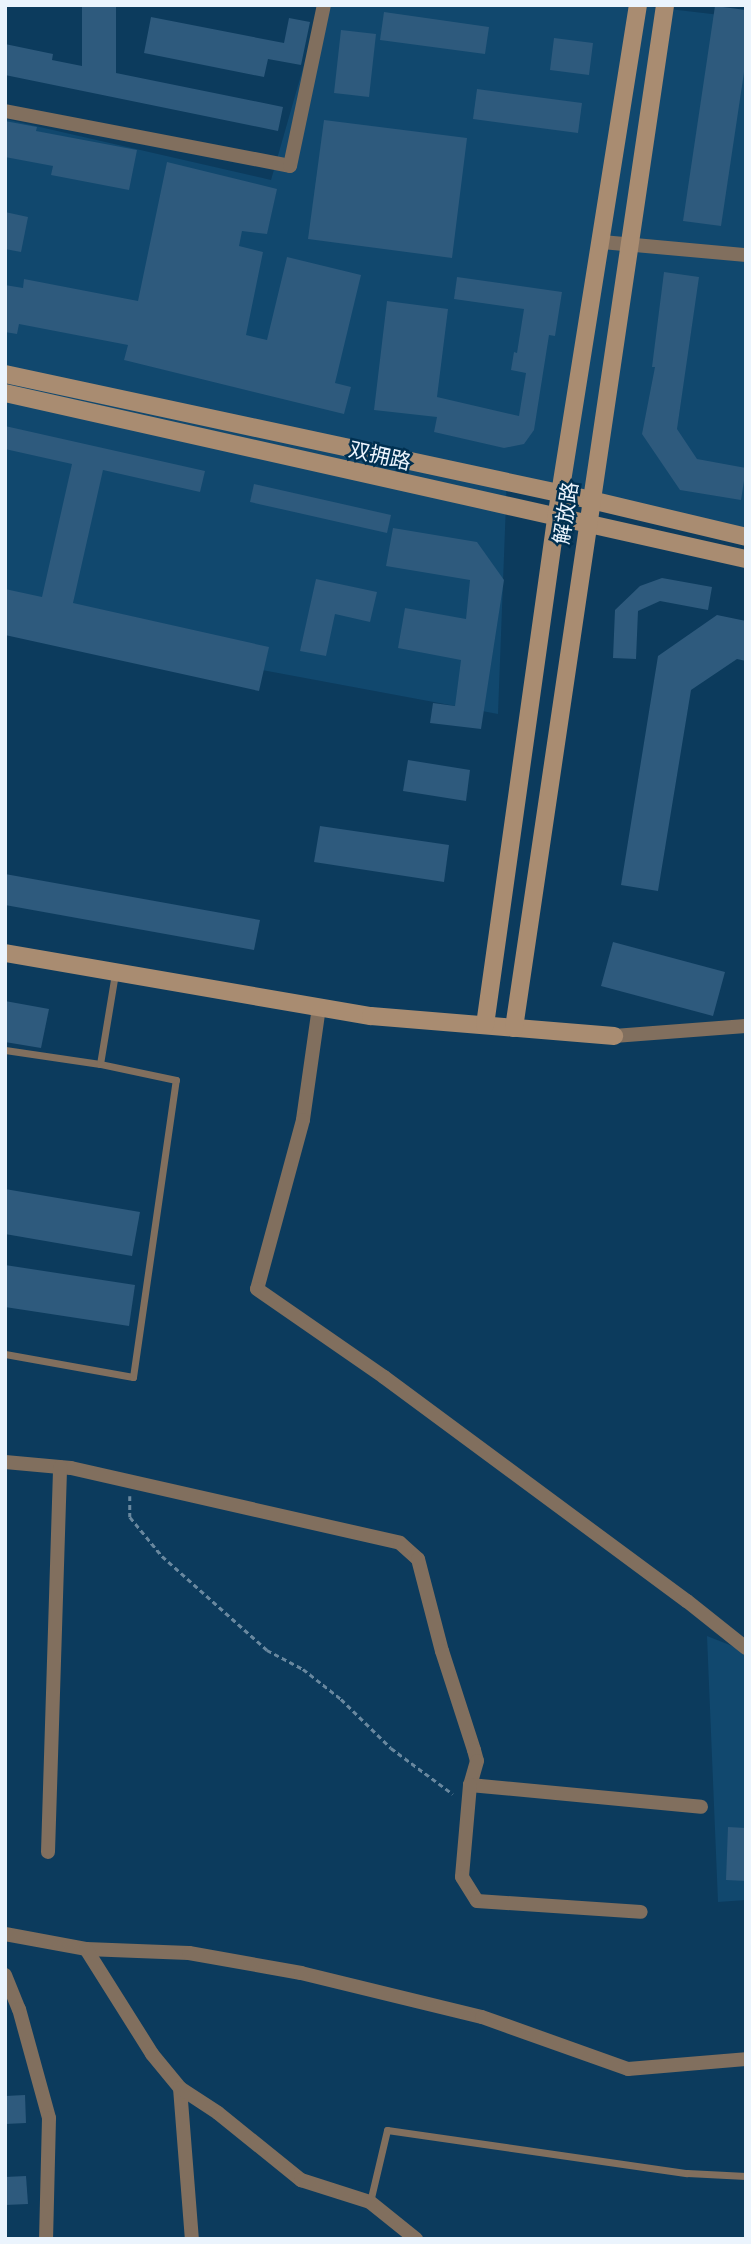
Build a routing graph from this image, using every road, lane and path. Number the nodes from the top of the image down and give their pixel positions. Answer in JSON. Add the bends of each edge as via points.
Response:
{"nodes":[{"id":1,"x":324,"y":5,"type":"edge"},
{"id":2,"x":638,"y":5,"type":"edge"},
{"id":3,"x":665,"y":5,"type":"edge"},
{"id":4,"x":5,"y":111,"type":"edge"},
{"id":5,"x":602,"y":242,"type":"junction"},
{"id":6,"x":629,"y":244,"type":"junction"},
{"id":7,"x":746,"y":255,"type":"edge"},
{"id":8,"x":5,"y":374,"type":"edge"},
{"id":9,"x":5,"y":393,"type":"edge"},
{"id":10,"x":560,"y":494,"type":"junction"},
{"id":11,"x":590,"y":500,"type":"junction"},
{"id":12,"x":556,"y":519,"type":"junction"},
{"id":13,"x":586,"y":525,"type":"junction"},
{"id":14,"x":746,"y":537,"type":"edge"},
{"id":15,"x":746,"y":559,"type":"edge"},
{"id":16,"x":5,"y":953,"type":"edge"},
{"id":17,"x":115,"y":972,"type":"junction"},
{"id":18,"x":318,"y":1007,"type":"junction"},
{"id":19,"x":485,"y":1025,"type":"junction"},
{"id":20,"x":746,"y":1026,"type":"edge"},
{"id":21,"x":514,"y":1028,"type":"junction"},
{"id":22,"x":614,"y":1036,"type":"joint"},
{"id":23,"x":5,"y":1050,"type":"edge"},
{"id":24,"x":100,"y":1064,"type":"junction"},
{"id":25,"x":5,"y":1354,"type":"edge"},
{"id":26,"x":5,"y":1462,"type":"edge"},
{"id":27,"x":60,"y":1467,"type":"junction"},
{"id":28,"x":130,"y":1481,"type":"junction"},
{"id":29,"x":746,"y":1648,"type":"edge"},
{"id":30,"x":470,"y":1785,"type":"junction"},
{"id":31,"x":468,"y":1803,"type":"junction"},
{"id":32,"x":701,"y":1807,"type":"dead end"},
{"id":33,"x":48,"y":1852,"type":"dead end"},
{"id":34,"x":641,"y":1912,"type":"dead end"},
{"id":35,"x":5,"y":1934,"type":"edge"},
{"id":36,"x":86,"y":1949,"type":"junction"},
{"id":37,"x":5,"y":1975,"type":"edge"},
{"id":38,"x":746,"y":2059,"type":"edge"},
{"id":39,"x":180,"y":2088,"type":"junction"},
{"id":40,"x":746,"y":2176,"type":"edge"},
{"id":41,"x":370,"y":2202,"type":"junction"},
{"id":42,"x":46,"y":2239,"type":"edge"},
{"id":43,"x":192,"y":2239,"type":"edge"},
{"id":44,"x":416,"y":2239,"type":"edge"}],
"edges":[{"from":1,"to":4,"type":"street","via":[[290,166]]},
{"from":2,"to":5,"type":"main road","name":"解放路"},
{"from":3,"to":6,"type":"main road","name":"解放路"},
{"from":5,"to":6,"type":"street"},
{"from":5,"to":10,"type":"main road","name":"解放路"},
{"from":6,"to":7,"type":"street"},
{"from":6,"to":11,"type":"main road","name":"解放路"},
{"from":8,"to":10,"type":"main road","name":"双拥路"},
{"from":9,"to":12,"type":"main road","name":"双拥路"},
{"from":10,"to":11,"type":"main road","name":"双拥路"},
{"from":10,"to":12,"type":"main road","name":"解放路"},
{"from":11,"to":13,"type":"main road","name":"解放路"},
{"from":11,"to":14,"type":"main road","name":"双拥路"},
{"from":12,"to":13,"type":"main road","name":"双拥路"},
{"from":12,"to":19,"type":"main road","name":"解放路"},
{"from":13,"to":15,"type":"main road","name":"双拥路"},
{"from":13,"to":21,"type":"main road","name":"解放路"},
{"from":16,"to":17,"type":"main road"},
{"from":17,"to":18,"type":"main road"},
{"from":17,"to":24,"type":"lane"},
{"from":18,"to":19,"type":"main road"},
{"from":18,"to":29,"type":"street","via":[[303,1120],[257,1289],[395,1385]]},
{"from":19,"to":21,"type":"main road"},
{"from":20,"to":22,"type":"street"},
{"from":21,"to":22,"type":"main road"},
{"from":23,"to":24,"type":"lane"},
{"from":24,"to":25,"type":"lane","via":[[176,1080],[133,1377]]},
{"from":26,"to":27,"type":"street"},
{"from":27,"to":28,"type":"street"},
{"from":27,"to":33,"type":"street"},
{"from":28,"to":30,"type":"street","via":[[400,1543],[418,1559],[477,1761]]},
{"from":28,"to":31,"type":"path","via":[[130,1517],[162,1556],[267,1650],[303,1669],[391,1748]]},
{"from":30,"to":31,"type":"street"},
{"from":30,"to":32,"type":"street"},
{"from":31,"to":34,"type":"street","via":[[462,1877],[477,1901]]},
{"from":35,"to":36,"type":"street"},
{"from":36,"to":38,"type":"street","via":[[189,1953],[301,1973],[482,2017],[628,2069]]},
{"from":36,"to":39,"type":"street","via":[[152,2054]]},
{"from":37,"to":42,"type":"street","via":[[49,2118]]},
{"from":39,"to":41,"type":"street","via":[[301,2180]]},
{"from":39,"to":43,"type":"street"},
{"from":40,"to":41,"type":"lane","via":[[687,2173],[387,2130]]},
{"from":41,"to":44,"type":"street"}]}
